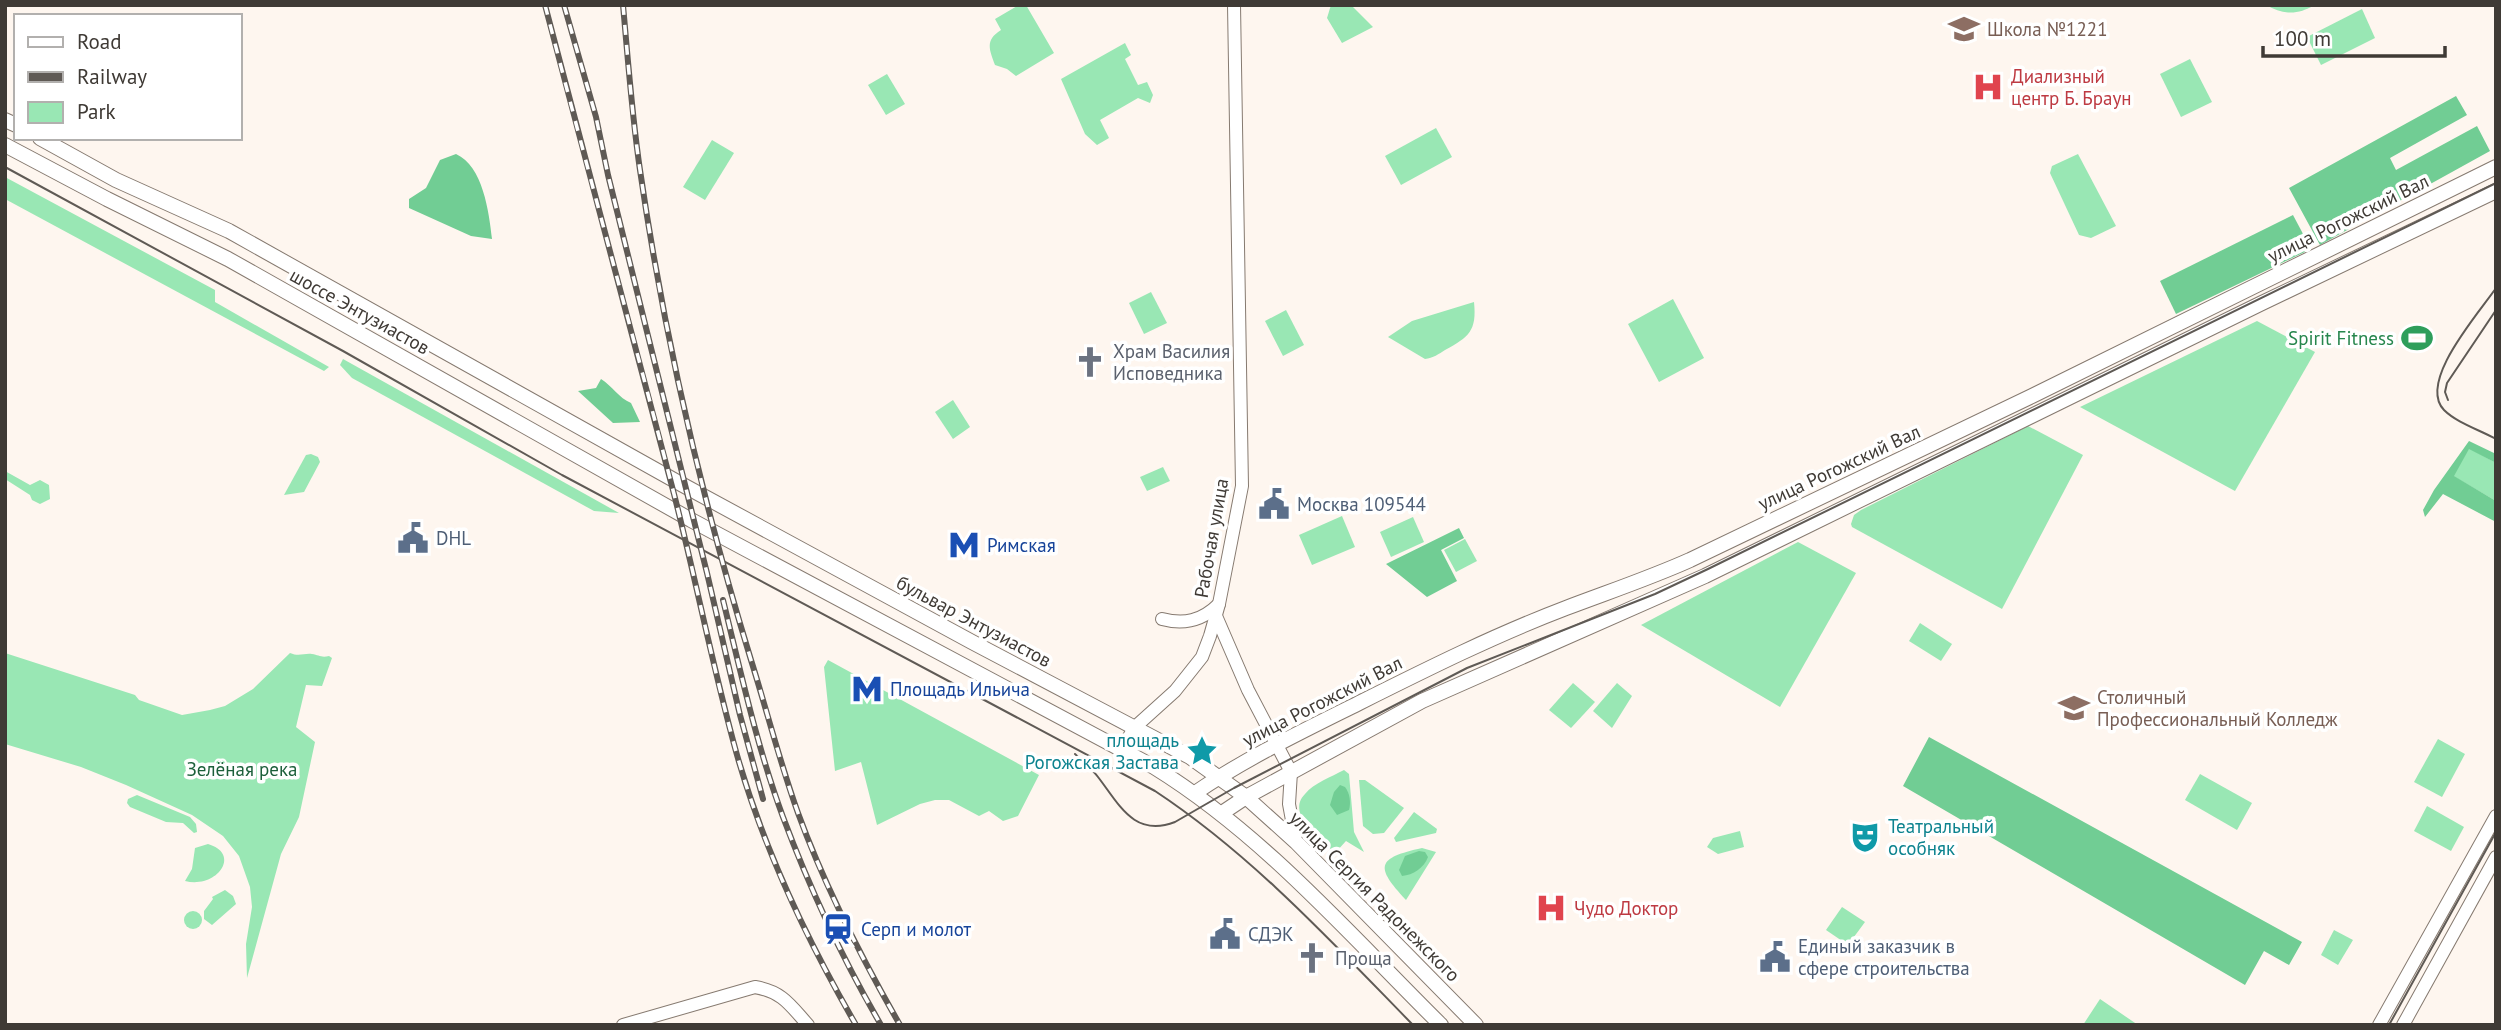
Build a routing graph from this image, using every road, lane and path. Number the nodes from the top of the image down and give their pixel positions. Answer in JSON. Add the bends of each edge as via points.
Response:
{"nodes":[{"id":1,"x":1234,"y":5,"type":"edge"},
{"id":2,"x":44,"y":140,"type":"edge"},
{"id":3,"x":5,"y":145,"type":"edge"},
{"id":4,"x":2496,"y":167,"type":"edge"},
{"id":5,"x":2496,"y":191,"type":"edge"},
{"id":6,"x":681,"y":484,"type":"joint"},
{"id":7,"x":1217,"y":610,"type":"junction"},
{"id":8,"x":1162,"y":620,"type":"dead end"},
{"id":9,"x":1208,"y":644,"type":"junction"},
{"id":10,"x":1235,"y":662,"type":"junction"},
{"id":11,"x":1133,"y":728,"type":"junction"},
{"id":12,"x":1276,"y":746,"type":"junction"},
{"id":13,"x":1122,"y":749,"type":"junction"},
{"id":14,"x":1291,"y":772,"type":"junction"},
{"id":15,"x":1219,"y":777,"type":"junction"},
{"id":16,"x":1195,"y":793,"type":"junction"},
{"id":17,"x":1246,"y":797,"type":"junction"},
{"id":18,"x":1222,"y":813,"type":"junction"},
{"id":19,"x":2496,"y":816,"type":"edge"},
{"id":20,"x":1296,"y":842,"type":"junction"},
{"id":21,"x":2496,"y":857,"type":"edge"},
{"id":22,"x":623,"y":1025,"type":"edge"},
{"id":23,"x":808,"y":1025,"type":"edge"},
{"id":24,"x":1441,"y":1025,"type":"edge"},
{"id":25,"x":1476,"y":1025,"type":"edge"},
{"id":26,"x":2379,"y":1025,"type":"edge"},
{"id":27,"x":2403,"y":1025,"type":"edge"}],
"edges":[{"from":1,"to":7,"type":"street","name":"Рабочая улица","via":[[1242,486]]},
{"from":2,"to":6,"type":"main road","name":"шоссе Энтузиастов","via":[[116,180],[229,230]]},
{"from":3,"to":13,"type":"main road","name":"шоссе Энтузиастов","via":[[228,260],[691,520]]},
{"from":4,"to":12,"type":"main road","name":"улица Рогожский Вал","via":[[1690,560],[1456,655]]},
{"from":5,"to":14,"type":"main road","name":"улица Рогожский Вал","via":[[1706,576],[1422,701]]},
{"from":6,"to":11,"type":"main road","name":"бульвар Энтузиастов"},
{"from":7,"to":8,"type":"street","via":[[1187,623]]},
{"from":7,"to":9,"type":"street","name":"Рабочая улица"},
{"from":7,"to":10,"type":"street"},
{"from":9,"to":10,"type":"street"},
{"from":9,"to":11,"type":"street","name":"Рабочая улица","via":[[1188,678]]},
{"from":10,"to":12,"type":"street"},
{"from":11,"to":13,"type":"street","name":"Рабочая улица"},
{"from":11,"to":15,"type":"main road","name":"бульвар Энтузиастов"},
{"from":12,"to":14,"type":"street"},
{"from":12,"to":15,"type":"main road","name":"улица Рогожский Вал"},
{"from":13,"to":16,"type":"main road"},
{"from":14,"to":17,"type":"main road","name":"улица Рогожский Вал"},
{"from":14,"to":20,"type":"street","via":[[1289,804]]},
{"from":15,"to":16,"type":"main road","name":"улица Рогожский Вал"},
{"from":15,"to":17,"type":"main road","name":"бульвар Энтузиастов"},
{"from":16,"to":18,"type":"main road"},
{"from":17,"to":18,"type":"main road","name":"улица Рогожский Вал"},
{"from":17,"to":20,"type":"main road","name":"улица Сергия Радонежского"},
{"from":18,"to":24,"type":"main road","via":[[1274,857]]},
{"from":19,"to":26,"type":"street"},
{"from":20,"to":25,"type":"main road","name":"улица Сергия Радонежского"},
{"from":21,"to":27,"type":"street"},
{"from":22,"to":23,"type":"street","via":[[755,987],[772,990]]}]}
